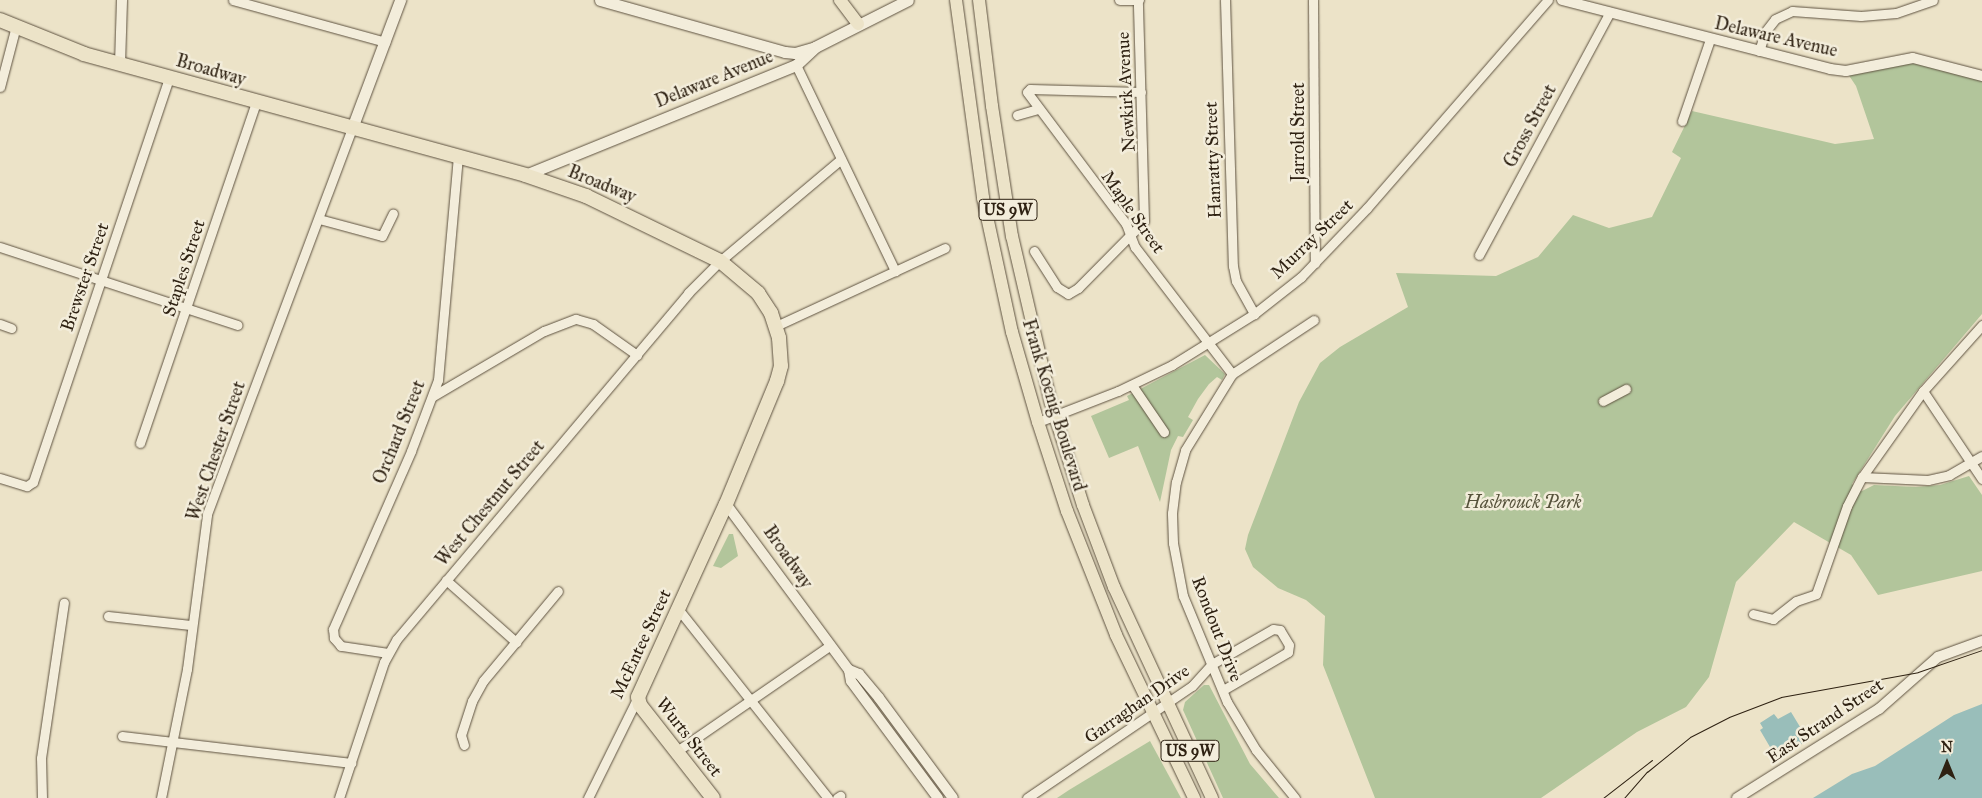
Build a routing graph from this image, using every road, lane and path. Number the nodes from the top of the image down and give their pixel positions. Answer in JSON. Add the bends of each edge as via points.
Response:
{"nodes":[{"id":1,"x":122,"y":0,"type":"edge"},
{"id":2,"x":233,"y":0,"type":"edge"},
{"id":3,"x":400,"y":0,"type":"edge"},
{"id":4,"x":600,"y":0,"type":"edge"},
{"id":5,"x":840,"y":0,"type":"edge"},
{"id":6,"x":851,"y":0,"type":"edge"},
{"id":7,"x":908,"y":0,"type":"edge"},
{"id":8,"x":947,"y":0,"type":"edge"},
{"id":9,"x":956,"y":0,"type":"edge"},
{"id":10,"x":979,"y":0,"type":"edge"},
{"id":11,"x":1120,"y":0,"type":"edge"},
{"id":12,"x":1138,"y":0,"type":"edge"},
{"id":13,"x":1225,"y":0,"type":"edge"},
{"id":14,"x":1313,"y":0,"type":"edge"},
{"id":15,"x":1548,"y":0,"type":"edge"},
{"id":16,"x":1562,"y":0,"type":"edge"},
{"id":17,"x":1933,"y":0,"type":"edge"},
{"id":18,"x":1610,"y":12,"type":"junction"},
{"id":19,"x":0,"y":20,"type":"edge"},
{"id":20,"x":858,"y":24,"type":"junction"},
{"id":21,"x":16,"y":26,"type":"junction"},
{"id":22,"x":1710,"y":39,"type":"junction"},
{"id":23,"x":385,"y":42,"type":"junction"},
{"id":24,"x":815,"y":47,"type":"junction"},
{"id":25,"x":1759,"y":52,"type":"junction"},
{"id":26,"x":120,"y":64,"type":"junction"},
{"id":27,"x":796,"y":65,"type":"junction"},
{"id":28,"x":1982,"y":76,"type":"edge"},
{"id":29,"x":169,"y":78,"type":"junction"},
{"id":30,"x":0,"y":87,"type":"edge"},
{"id":31,"x":1141,"y":92,"type":"junction"},
{"id":32,"x":256,"y":102,"type":"junction"},
{"id":33,"x":1038,"y":108,"type":"junction"},
{"id":34,"x":969,"y":109,"type":"junction"},
{"id":35,"x":1017,"y":115,"type":"dead end"},
{"id":36,"x":1682,"y":121,"type":"dead end"},
{"id":37,"x":352,"y":128,"type":"junction"},
{"id":38,"x":458,"y":158,"type":"junction"},
{"id":39,"x":841,"y":159,"type":"junction"},
{"id":40,"x":525,"y":175,"type":"junction"},
{"id":41,"x":393,"y":213,"type":"dead end"},
{"id":42,"x":318,"y":219,"type":"junction"},
{"id":43,"x":1131,"y":236,"type":"junction"},
{"id":44,"x":0,"y":247,"type":"edge"},
{"id":45,"x":945,"y":248,"type":"dead end"},
{"id":46,"x":1034,"y":250,"type":"dead end"},
{"id":47,"x":1479,"y":255,"type":"dead end"},
{"id":48,"x":720,"y":261,"type":"junction"},
{"id":49,"x":1315,"y":263,"type":"junction"},
{"id":50,"x":895,"y":271,"type":"junction"},
{"id":51,"x":102,"y":279,"type":"junction"},
{"id":52,"x":188,"y":308,"type":"junction"},
{"id":53,"x":1254,"y":314,"type":"junction"},
{"id":54,"x":1314,"y":320,"type":"dead end"},
{"id":55,"x":0,"y":324,"type":"edge"},
{"id":56,"x":237,"y":324,"type":"dead end"},
{"id":57,"x":1982,"y":325,"type":"edge"},
{"id":58,"x":776,"y":326,"type":"junction"},
{"id":59,"x":11,"y":328,"type":"dead end"},
{"id":60,"x":1209,"y":343,"type":"junction"},
{"id":61,"x":636,"y":355,"type":"junction"},
{"id":62,"x":1232,"y":374,"type":"junction"},
{"id":63,"x":1132,"y":385,"type":"junction"},
{"id":64,"x":1626,"y":389,"type":"dead end"},
{"id":65,"x":1923,"y":391,"type":"junction"},
{"id":66,"x":433,"y":396,"type":"junction"},
{"id":67,"x":1602,"y":401,"type":"dead end"},
{"id":68,"x":1056,"y":416,"type":"junction"},
{"id":69,"x":1038,"y":422,"type":"junction"},
{"id":70,"x":1164,"y":432,"type":"dead end"},
{"id":71,"x":140,"y":443,"type":"dead end"},
{"id":72,"x":1982,"y":456,"type":"edge"},
{"id":73,"x":1971,"y":463,"type":"junction"},
{"id":74,"x":1862,"y":477,"type":"junction"},
{"id":75,"x":0,"y":478,"type":"edge"},
{"id":76,"x":1982,"y":479,"type":"edge"},
{"id":77,"x":726,"y":504,"type":"junction"},
{"id":78,"x":446,"y":580,"type":"junction"},
{"id":79,"x":558,"y":591,"type":"dead end"},
{"id":80,"x":64,"y":602,"type":"dead end"},
{"id":81,"x":679,"y":610,"type":"junction"},
{"id":82,"x":1753,"y":614,"type":"dead end"},
{"id":83,"x":108,"y":616,"type":"dead end"},
{"id":84,"x":190,"y":625,"type":"junction"},
{"id":85,"x":1982,"y":641,"type":"edge"},
{"id":86,"x":516,"y":642,"type":"junction"},
{"id":87,"x":829,"y":646,"type":"junction"},
{"id":88,"x":388,"y":653,"type":"junction"},
{"id":89,"x":1212,"y":664,"type":"junction"},
{"id":90,"x":849,"y":670,"type":"junction"},
{"id":91,"x":1223,"y":690,"type":"junction"},
{"id":92,"x":638,"y":697,"type":"junction"},
{"id":93,"x":750,"y":700,"type":"junction"},
{"id":94,"x":1168,"y":704,"type":"junction"},
{"id":95,"x":1152,"y":714,"type":"junction"},
{"id":96,"x":122,"y":736,"type":"dead end"},
{"id":97,"x":174,"y":741,"type":"junction"},
{"id":98,"x":464,"y":745,"type":"dead end"},
{"id":99,"x":677,"y":752,"type":"junction"},
{"id":100,"x":351,"y":763,"type":"junction"},
{"id":101,"x":42,"y":798,"type":"edge"},
{"id":102,"x":161,"y":798,"type":"edge"},
{"id":103,"x":339,"y":798,"type":"edge"},
{"id":104,"x":588,"y":798,"type":"edge"},
{"id":105,"x":713,"y":798,"type":"edge"},
{"id":106,"x":828,"y":798,"type":"edge"},
{"id":107,"x":938,"y":798,"type":"edge"},
{"id":108,"x":954,"y":798,"type":"edge"},
{"id":109,"x":1027,"y":798,"type":"edge"},
{"id":110,"x":1194,"y":798,"type":"edge"},
{"id":111,"x":1212,"y":798,"type":"edge"},
{"id":112,"x":1295,"y":798,"type":"edge"},
{"id":113,"x":1737,"y":798,"type":"edge"}],
"edges":[{"from":1,"to":26,"type":"street"},
{"from":2,"to":23,"type":"street"},
{"from":3,"to":23,"type":"main road"},
{"from":4,"to":24,"type":"main road","via":[[785,52]]},
{"from":5,"to":20,"type":"main road"},
{"from":6,"to":20,"type":"main road"},
{"from":7,"to":20,"type":"main road","name":"Delaware Avenue"},
{"from":8,"to":34,"type":"main road"},
{"from":9,"to":34,"type":"main road","name":"Frank Koenig Boulevard","number":"US 9W"},
{"from":10,"to":68,"type":"main road","name":"Frank Koenig Boulevard","number":"US 9W","via":[[1012,236],[1033,336]]},
{"from":11,"to":12,"type":"street"},
{"from":12,"to":31,"type":"street","name":"Newkirk Avenue"},
{"from":13,"to":53,"type":"street","name":"Hanratty Street","via":[[1233,266],[1236,281]]},
{"from":14,"to":49,"type":"street","name":"Jarrold Street"},
{"from":15,"to":49,"type":"street","name":"Murray Street"},
{"from":16,"to":18,"type":"street","name":"Delaware Avenue"},
{"from":17,"to":25,"type":"street","via":[[1896,14],[1861,16],[1792,11],[1775,19],[1765,32]]},
{"from":18,"to":22,"type":"street","name":"Delaware Avenue"},
{"from":18,"to":47,"type":"street","name":"Gross Street"},
{"from":19,"to":21,"type":"highway","name":"Broadway"},
{"from":20,"to":24,"type":"main road","name":"Delaware Avenue"},
{"from":21,"to":26,"type":"highway","name":"Broadway","via":[[62,46]]},
{"from":21,"to":30,"type":"street"},
{"from":22,"to":25,"type":"street","name":"Delaware Avenue"},
{"from":22,"to":36,"type":"street"},
{"from":23,"to":37,"type":"main road"},
{"from":24,"to":27,"type":"main road","name":"Delaware Avenue"},
{"from":25,"to":28,"type":"street","name":"Delaware Avenue","via":[[1846,71],[1913,58]]},
{"from":26,"to":29,"type":"highway","name":"Broadway"},
{"from":27,"to":39,"type":"street"},
{"from":27,"to":40,"type":"main road","name":"Delaware Avenue"},
{"from":29,"to":32,"type":"highway","name":"Broadway"},
{"from":29,"to":51,"type":"street","name":"Brewster Street"},
{"from":31,"to":33,"type":"street","name":"Maple Street","via":[[1030,89],[1027,94]]},
{"from":31,"to":43,"type":"street","name":"Newkirk Avenue","via":[[1145,218]]},
{"from":32,"to":37,"type":"highway","name":"Broadway"},
{"from":32,"to":52,"type":"street","name":"Staples Street"},
{"from":33,"to":35,"type":"street"},
{"from":33,"to":43,"type":"street","name":"Maple Street","via":[[1126,224]]},
{"from":34,"to":69,"type":"main road","name":"Frank Koenig Boulevard","number":"US 9W","via":[[993,250]]},
{"from":37,"to":38,"type":"highway","name":"Broadway"},
{"from":37,"to":42,"type":"street","name":"West Chester Street"},
{"from":38,"to":40,"type":"highway","name":"Broadway"},
{"from":38,"to":66,"type":"street","name":"Orchard Street","via":[[442,347]]},
{"from":39,"to":48,"type":"street","name":"West Chestnut Street"},
{"from":39,"to":50,"type":"street"},
{"from":40,"to":48,"type":"highway","name":"Broadway","via":[[618,209]]},
{"from":41,"to":42,"type":"street","via":[[382,236]]},
{"from":42,"to":84,"type":"street","name":"West Chester Street","via":[[207,514]]},
{"from":43,"to":46,"type":"street","name":"Newkirk Avenue","via":[[1078,288],[1065,295]]},
{"from":43,"to":60,"type":"street","name":"Maple Street"},
{"from":44,"to":51,"type":"street"},
{"from":45,"to":50,"type":"street"},
{"from":48,"to":58,"type":"highway","name":"Broadway","via":[[758,293]]},
{"from":48,"to":61,"type":"street","name":"West Chestnut Street","via":[[688,293]]},
{"from":49,"to":53,"type":"street","name":"Murray Street"},
{"from":50,"to":58,"type":"street"},
{"from":51,"to":52,"type":"street"},
{"from":51,"to":75,"type":"street","name":"Brewster Street","via":[[30,485]]},
{"from":52,"to":56,"type":"street"},
{"from":52,"to":71,"type":"street","name":"Staples Street"},
{"from":53,"to":60,"type":"street","name":"Murray Street"},
{"from":54,"to":62,"type":"street","name":"Rondout Drive"},
{"from":55,"to":59,"type":"street"},
{"from":57,"to":65,"type":"street"},
{"from":58,"to":77,"type":"highway","name":"Broadway","via":[[781,349],[777,381]]},
{"from":60,"to":62,"type":"street"},
{"from":60,"to":63,"type":"street","name":"Murray Street"},
{"from":61,"to":66,"type":"street","via":[[593,324],[576,319],[544,330]]},
{"from":61,"to":78,"type":"street","name":"West Chestnut Street"},
{"from":62,"to":89,"type":"street","name":"Rondout Drive","via":[[1187,445],[1176,482],[1172,513],[1173,543],[1183,596]]},
{"from":63,"to":68,"type":"street","name":"Murray Street"},
{"from":63,"to":70,"type":"street"},
{"from":64,"to":67,"type":"street"},
{"from":65,"to":73,"type":"street"},
{"from":65,"to":74,"type":"street"},
{"from":66,"to":88,"type":"street","name":"Orchard Street","via":[[333,629],[334,638],[341,646]]},
{"from":68,"to":69,"type":"street","name":"Murray Street"},
{"from":68,"to":94,"type":"main road","name":"Frank Koenig Boulevard","number":"US 9W","via":[[1097,544]]},
{"from":69,"to":95,"type":"main road","name":"Frank Koenig Boulevard","number":"US 9W","via":[[1083,553]]},
{"from":72,"to":73,"type":"street"},
{"from":73,"to":74,"type":"street","via":[[1949,476],[1921,482]]},
{"from":73,"to":76,"type":"street"},
{"from":74,"to":82,"type":"street","via":[[1847,506],[1816,594],[1796,601],[1773,619]]},
{"from":77,"to":81,"type":"highway","name":"McEntee Street"},
{"from":77,"to":87,"type":"street","name":"Broadway"},
{"from":78,"to":86,"type":"street"},
{"from":78,"to":88,"type":"street","name":"West Chestnut Street"},
{"from":79,"to":86,"type":"street"},
{"from":80,"to":101,"type":"street","via":[[41,758]]},
{"from":81,"to":92,"type":"highway","name":"McEntee Street"},
{"from":81,"to":93,"type":"street"},
{"from":83,"to":84,"type":"street"},
{"from":84,"to":97,"type":"street","name":"West Chester Street","via":[[187,669]]},
{"from":85,"to":113,"type":"street","name":"East Strand Street","via":[[1938,657],[1879,709]]},
{"from":86,"to":98,"type":"street","via":[[483,681],[472,701],[461,735]]},
{"from":87,"to":90,"type":"street","name":"Broadway"},
{"from":87,"to":93,"type":"street"},
{"from":88,"to":100,"type":"street","name":"West Chestnut Street"},
{"from":89,"to":91,"type":"street","name":"Rondout Drive"},
{"from":89,"to":91,"type":"street","name":"Garraghan Drive","via":[[1274,629],[1280,630],[1289,644],[1288,652]]},
{"from":89,"to":94,"type":"street","name":"Garraghan Drive","via":[[1203,678]]},
{"from":90,"to":107,"type":"street","name":"Broadway","via":[[851,682]]},
{"from":90,"to":108,"type":"street","name":"Broadway","via":[[859,674],[879,698]]},
{"from":91,"to":112,"type":"street","name":"Rondout Drive","via":[[1256,750]]},
{"from":92,"to":99,"type":"highway","name":"Wurts Street","via":[[640,705]]},
{"from":92,"to":104,"type":"street","name":"McEntee Street"},
{"from":93,"to":99,"type":"street"},
{"from":93,"to":106,"type":"street"},
{"from":94,"to":95,"type":"street","name":"Garraghan Drive"},
{"from":94,"to":111,"type":"main road","name":"Frank Koenig Boulevard","number":"US 9W"},
{"from":95,"to":109,"type":"street","name":"Garraghan Drive"},
{"from":95,"to":110,"type":"main road","name":"Frank Koenig Boulevard","number":"US 9W"},
{"from":96,"to":97,"type":"street"},
{"from":97,"to":100,"type":"street"},
{"from":97,"to":102,"type":"street","name":"West Chester Street"},
{"from":99,"to":105,"type":"highway","name":"Wurts Street"},
{"from":100,"to":103,"type":"street","name":"West Chestnut Street"}]}
